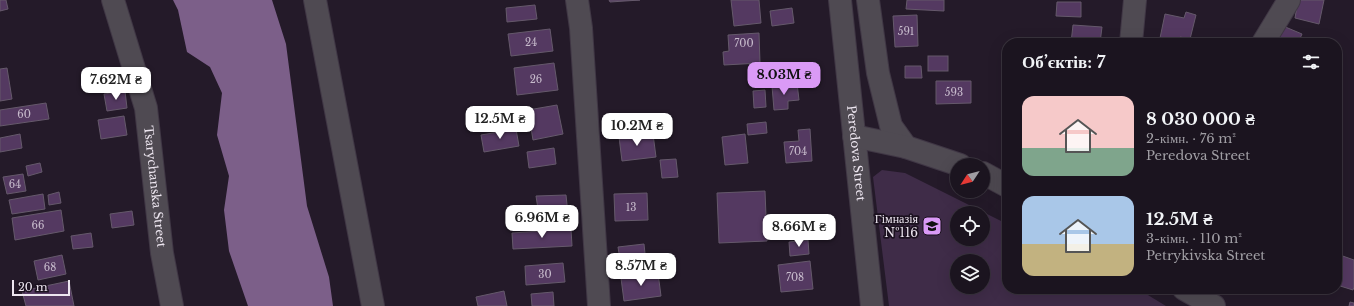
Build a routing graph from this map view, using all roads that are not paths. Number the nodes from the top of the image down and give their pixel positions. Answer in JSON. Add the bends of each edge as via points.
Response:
{"nodes":[{"id":1,"x":114,"y":0,"type":"edge"},
{"id":2,"x":315,"y":0,"type":"edge"},
{"id":3,"x":577,"y":0,"type":"edge"},
{"id":4,"x":840,"y":0,"type":"edge"},
{"id":5,"x":868,"y":0,"type":"edge"},
{"id":6,"x":1135,"y":0,"type":"edge"},
{"id":7,"x":1289,"y":0,"type":"edge"},
{"id":8,"x":1131,"y":38,"type":"edge"},
{"id":9,"x":1266,"y":38,"type":"edge"},
{"id":10,"x":854,"y":136,"type":"junction"},
{"id":11,"x":906,"y":146,"type":"junction"},
{"id":12,"x":950,"y":161,"type":"edge"},
{"id":13,"x":990,"y":177,"type":"edge"},
{"id":14,"x":1002,"y":183,"type":"edge"},
{"id":15,"x":1193,"y":294,"type":"edge"},
{"id":16,"x":172,"y":306,"type":"edge"},
{"id":17,"x":373,"y":306,"type":"edge"},
{"id":18,"x":599,"y":306,"type":"edge"},
{"id":19,"x":872,"y":306,"type":"edge"},
{"id":20,"x":1214,"y":306,"type":"edge"}],
"edges":[{"from":1,"to":16,"type":"street","name":"Tsarychanska Street","via":[[146,108],[162,253]]},
{"from":2,"to":17,"type":"street"},
{"from":3,"to":18,"type":"street"},
{"from":4,"to":10,"type":"street","name":"Peredova Street"},
{"from":5,"to":11,"type":"street","via":[[878,73],[891,126]]},
{"from":6,"to":8,"type":"street"},
{"from":7,"to":9,"type":"street"},
{"from":10,"to":11,"type":"street"},
{"from":10,"to":19,"type":"street","name":"Peredova Street"},
{"from":11,"to":12,"type":"street"},
{"from":13,"to":14,"type":"street"},
{"from":15,"to":20,"type":"street"}]}
